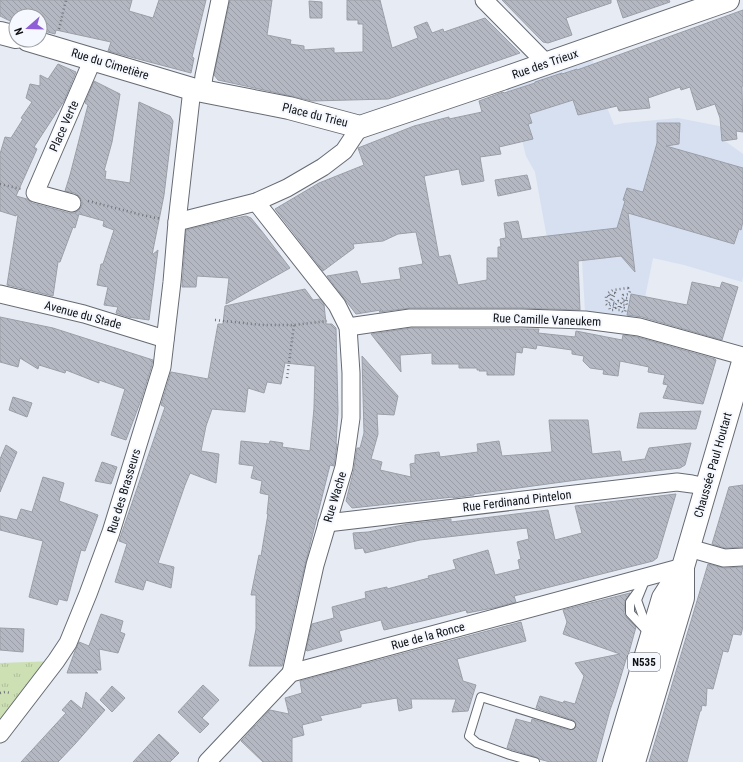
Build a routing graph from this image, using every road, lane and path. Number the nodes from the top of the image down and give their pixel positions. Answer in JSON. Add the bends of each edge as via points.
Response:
{"nodes":[{"id":1,"x":66,"y":0,"type":"edge"},
{"id":2,"x":220,"y":0,"type":"edge"},
{"id":3,"x":484,"y":0,"type":"edge"},
{"id":4,"x":728,"y":0,"type":"edge"},
{"id":5,"x":48,"y":45,"type":"edge"},
{"id":6,"x":55,"y":47,"type":"junction"},
{"id":7,"x":93,"y":59,"type":"junction"},
{"id":8,"x":546,"y":63,"type":"junction"},
{"id":9,"x":197,"y":90,"type":"junction"},
{"id":10,"x":360,"y":127,"type":"junction"},
{"id":11,"x":0,"y":184,"type":"edge"},
{"id":12,"x":35,"y":193,"type":"junction"},
{"id":13,"x":256,"y":202,"type":"junction"},
{"id":14,"x":72,"y":203,"type":"joint"},
{"id":15,"x":177,"y":222,"type":"junction"},
{"id":16,"x":0,"y":294,"type":"edge"},
{"id":17,"x":617,"y":304,"type":"joint"},
{"id":18,"x":215,"y":320,"type":"dead end"},
{"id":19,"x":346,"y":323,"type":"junction"},
{"id":20,"x":294,"y":325,"type":"junction"},
{"id":21,"x":165,"y":339,"type":"junction"},
{"id":22,"x":743,"y":356,"type":"edge"},
{"id":23,"x":743,"y":362,"type":"edge"},
{"id":24,"x":287,"y":378,"type":"dead end"},
{"id":25,"x":707,"y":487,"type":"junction"},
{"id":26,"x":327,"y":522,"type":"junction"},
{"id":27,"x":743,"y":557,"type":"edge"},
{"id":28,"x":686,"y":558,"type":"junction"},
{"id":29,"x":645,"y":581,"type":"junction"},
{"id":30,"x":674,"y":629,"type":"junction"},
{"id":31,"x":653,"y":642,"type":"junction"},
{"id":32,"x":291,"y":673,"type":"junction"},
{"id":33,"x":571,"y":724,"type":"dead end"},
{"id":34,"x":0,"y":734,"type":"edge"},
{"id":35,"x":207,"y":762,"type":"edge"},
{"id":36,"x":534,"y":762,"type":"edge"},
{"id":37,"x":614,"y":762,"type":"edge"},
{"id":38,"x":634,"y":762,"type":"edge"}],
"edges":[{"from":1,"to":6,"type":"path"},
{"from":2,"to":9,"type":"street","via":[[204,76]]},
{"from":3,"to":8,"type":"street"},
{"from":4,"to":8,"type":"street","name":"Rue des Trieux"},
{"from":5,"to":6,"type":"street","name":"Rue du Cimetière"},
{"from":6,"to":7,"type":"street","name":"Rue du Cimetière"},
{"from":7,"to":9,"type":"street","name":"Rue du Cimetière"},
{"from":7,"to":12,"type":"street","name":"Place Verte"},
{"from":8,"to":10,"type":"street","name":"Rue des Trieux"},
{"from":9,"to":10,"type":"street","name":"Place du Trieu","via":[[289,108]]},
{"from":9,"to":15,"type":"street"},
{"from":10,"to":13,"type":"street","name":"Place du Trieu","via":[[344,151],[323,167]]},
{"from":11,"to":12,"type":"path"},
{"from":12,"to":14,"type":"street"},
{"from":13,"to":15,"type":"street","name":"Place du Trieu"},
{"from":13,"to":19,"type":"street","name":"Rue Wache","via":[[337,305]]},
{"from":14,"to":15,"type":"path","via":[[83,199]]},
{"from":15,"to":21,"type":"street","name":"Rue des Brasseurs"},
{"from":16,"to":21,"type":"street","name":"Avenue du Stade","via":[[84,314]]},
{"from":17,"to":17,"type":"path","via":[[614,310],[610,310],[609,306],[615,303],[612,302],[615,293],[607,305],[606,296],[610,296],[608,293],[628,288],[629,294],[623,295],[622,299],[624,303],[625,298],[628,298],[627,305],[621,307],[626,309],[625,312],[617,310],[621,302],[618,301]]},
{"from":18,"to":20,"type":"path","via":[[262,325]]},
{"from":19,"to":20,"type":"path"},
{"from":19,"to":22,"type":"street","name":"Rue Camille Vaneukem","via":[[410,318],[585,320],[639,327]]},
{"from":19,"to":26,"type":"street","name":"Rue Wache","via":[[351,373],[351,418],[344,467]]},
{"from":20,"to":24,"type":"path"},
{"from":21,"to":34,"type":"street","name":"Rue des Brasseurs","via":[[162,367],[111,532],[68,643]]},
{"from":23,"to":25,"type":"street","name":"Chaussée Paul Houtart","number":"N535"},
{"from":25,"to":26,"type":"street","name":"Rue Ferdinand Pintelon","via":[[677,482]]},
{"from":25,"to":28,"type":"street","name":"Chaussée Paul Houtart","number":"N535"},
{"from":26,"to":32,"type":"street","name":"Rue Wache"},
{"from":27,"to":28,"type":"street"},
{"from":28,"to":29,"type":"street","name":"Rue de la Ronce"},
{"from":28,"to":30,"type":"street","name":"Chaussée Paul Houtart","number":"N535","via":[[683,598]]},
{"from":28,"to":31,"type":"street","name":"Chaussée Paul Houtart","number":"N535","via":[[663,598]]},
{"from":29,"to":31,"type":"lane","via":[[630,602],[630,613]]},
{"from":29,"to":32,"type":"street","name":"Rue de la Ronce"},
{"from":30,"to":31,"type":"lane"},
{"from":30,"to":38,"type":"street","name":"Chaussée Paul Houtart","number":"N535"},
{"from":31,"to":37,"type":"street","name":"Chaussée Paul Houtart","number":"N535"},
{"from":32,"to":35,"type":"street"},
{"from":33,"to":36,"type":"lane","via":[[481,697],[468,736],[477,743]]}]}
